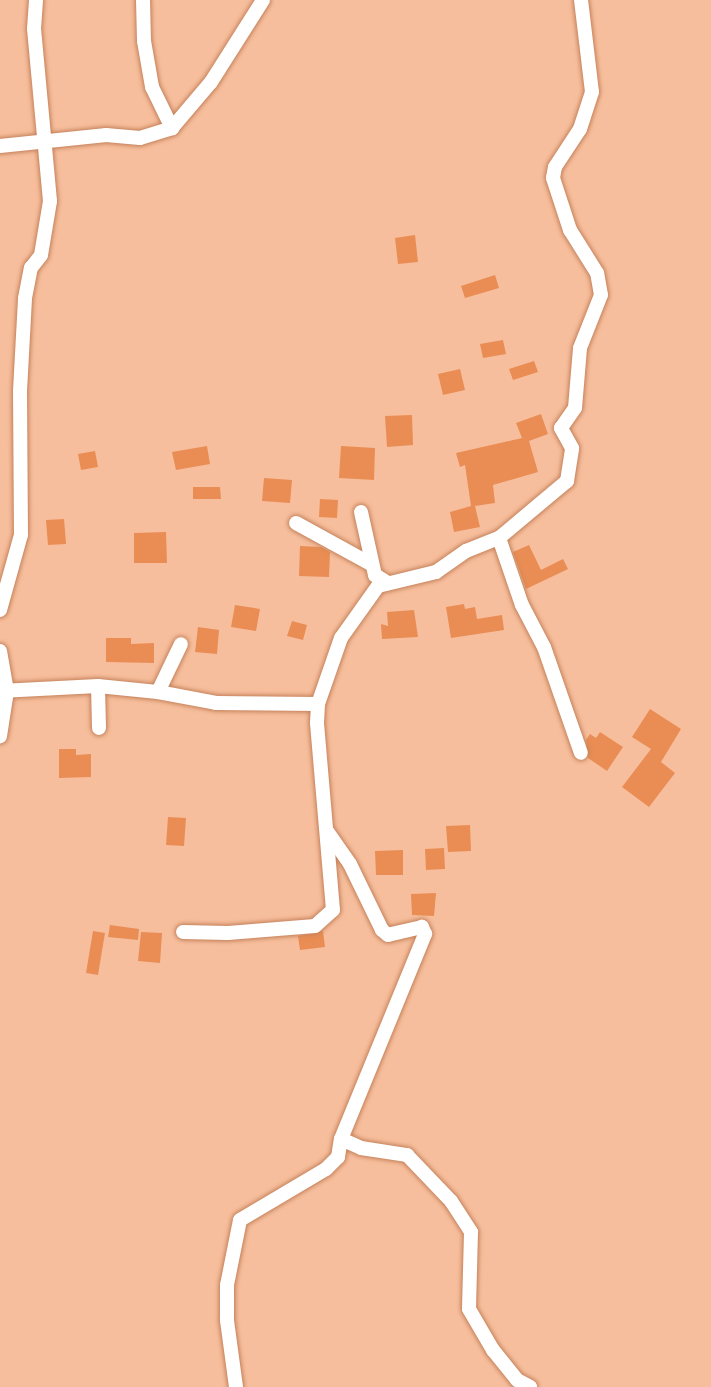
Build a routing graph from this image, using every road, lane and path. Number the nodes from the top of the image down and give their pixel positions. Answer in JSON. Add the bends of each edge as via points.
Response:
{"nodes":[{"id":1,"x":36,"y":0,"type":"edge"},
{"id":2,"x":143,"y":0,"type":"edge"},
{"id":3,"x":263,"y":0,"type":"edge"},
{"id":4,"x":581,"y":0,"type":"edge"},
{"id":5,"x":172,"y":128,"type":"junction"},
{"id":6,"x":42,"y":139,"type":"junction"},
{"id":7,"x":0,"y":146,"type":"edge"},
{"id":8,"x":361,"y":512,"type":"dead end"},
{"id":9,"x":296,"y":523,"type":"dead end"},
{"id":10,"x":499,"y":538,"type":"junction"},
{"id":11,"x":371,"y":564,"type":"junction"},
{"id":12,"x":387,"y":584,"type":"junction"},
{"id":13,"x":0,"y":610,"type":"edge"},
{"id":14,"x":181,"y":644,"type":"dead end"},
{"id":15,"x":0,"y":651,"type":"edge"},
{"id":16,"x":98,"y":686,"type":"junction"},
{"id":17,"x":4,"y":691,"type":"edge"},
{"id":18,"x":158,"y":692,"type":"junction"},
{"id":19,"x":318,"y":704,"type":"junction"},
{"id":20,"x":99,"y":728,"type":"dead end"},
{"id":21,"x":0,"y":736,"type":"edge"},
{"id":22,"x":581,"y":753,"type":"dead end"},
{"id":23,"x":323,"y":827,"type":"junction"},
{"id":24,"x":183,"y":932,"type":"dead end"},
{"id":25,"x":341,"y":1139,"type":"junction"},
{"id":26,"x":236,"y":1387,"type":"edge"},
{"id":27,"x":530,"y":1387,"type":"edge"}],
"edges":[{"from":1,"to":6,"type":"street","via":[[34,29]]},
{"from":2,"to":5,"type":"street","via":[[144,41],[152,87]]},
{"from":3,"to":5,"type":"street","via":[[211,82]]},
{"from":4,"to":10,"type":"street","via":[[592,92],[580,129],[555,167],[553,178],[570,230],[597,273],[601,295],[580,348],[575,408],[561,428],[572,448],[567,481]]},
{"from":5,"to":6,"type":"street","via":[[140,138],[106,135]]},
{"from":6,"to":7,"type":"street"},
{"from":6,"to":13,"type":"street","via":[[50,201],[40,255],[31,268],[25,298],[20,391],[21,535]]},
{"from":8,"to":11,"type":"street"},
{"from":9,"to":11,"type":"street"},
{"from":10,"to":12,"type":"street","via":[[466,551],[436,572]]},
{"from":10,"to":22,"type":"street","via":[[522,604],[544,647]]},
{"from":11,"to":12,"type":"street","via":[[375,575]]},
{"from":12,"to":19,"type":"street","via":[[374,590],[341,638]]},
{"from":14,"to":18,"type":"street"},
{"from":15,"to":17,"type":"street"},
{"from":16,"to":17,"type":"street"},
{"from":16,"to":18,"type":"street"},
{"from":16,"to":20,"type":"street"},
{"from":17,"to":21,"type":"street"},
{"from":18,"to":19,"type":"street","via":[[216,703]]},
{"from":19,"to":23,"type":"street"},
{"from":23,"to":24,"type":"street","via":[[333,910],[315,926],[228,933]]},
{"from":23,"to":25,"type":"street","via":[[350,864],[382,930],[388,935],[422,927],[425,934]]},
{"from":25,"to":26,"type":"street","via":[[338,1157],[326,1169],[240,1220],[227,1285],[227,1320]]},
{"from":25,"to":27,"type":"street","via":[[361,1148],[407,1155],[451,1201],[471,1233],[469,1309],[493,1350],[517,1380]]}]}
